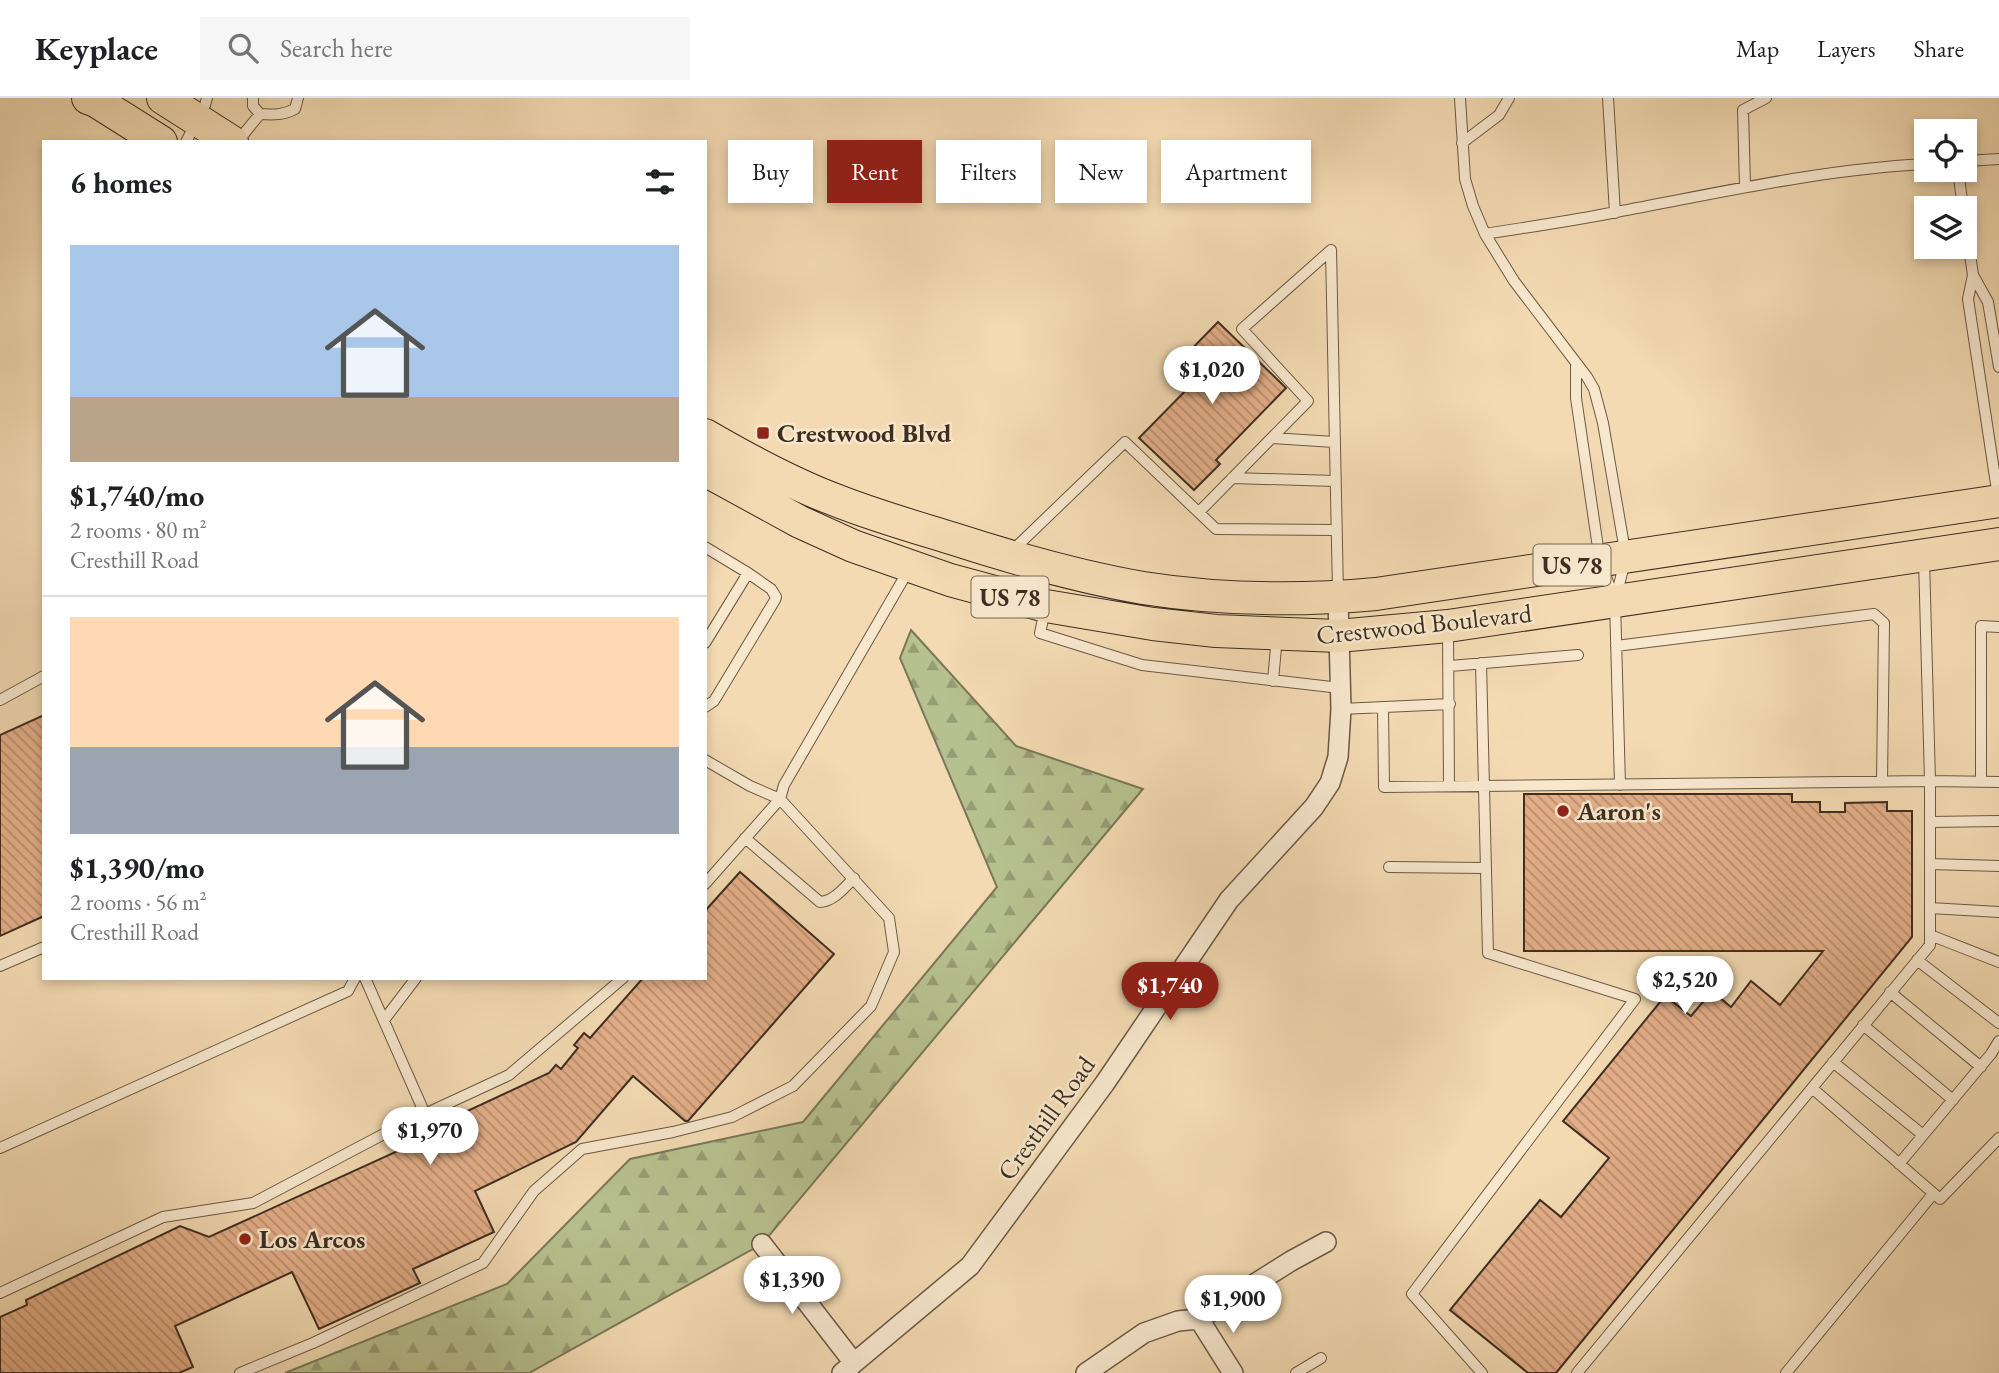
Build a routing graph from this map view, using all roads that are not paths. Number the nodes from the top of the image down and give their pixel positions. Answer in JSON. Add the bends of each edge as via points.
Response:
{"nodes":[{"id":1,"x":88,"y":98,"type":"edge"},
{"id":2,"x":163,"y":98,"type":"edge"},
{"id":3,"x":253,"y":98,"type":"edge"},
{"id":4,"x":298,"y":98,"type":"edge"},
{"id":5,"x":1460,"y":98,"type":"edge"},
{"id":6,"x":1509,"y":98,"type":"edge"},
{"id":7,"x":1608,"y":98,"type":"edge"},
{"id":8,"x":1766,"y":98,"type":"edge"},
{"id":9,"x":260,"y":114,"type":"junction"},
{"id":10,"x":197,"y":120,"type":"edge"},
{"id":11,"x":158,"y":140,"type":"edge"},
{"id":12,"x":232,"y":140,"type":"edge"},
{"id":13,"x":237,"y":140,"type":"edge"},
{"id":14,"x":1462,"y":143,"type":"junction"},
{"id":15,"x":1999,"y":159,"type":"edge"},
{"id":16,"x":1977,"y":160,"type":"edge"},
{"id":17,"x":1914,"y":165,"type":"edge"},
{"id":18,"x":1745,"y":187,"type":"junction"},
{"id":19,"x":1615,"y":213,"type":"junction"},
{"id":20,"x":1485,"y":234,"type":"junction"},
{"id":21,"x":1971,"y":259,"type":"edge"},
{"id":22,"x":1973,"y":275,"type":"junction"},
{"id":23,"x":1576,"y":363,"type":"junction"},
{"id":24,"x":1999,"y":367,"type":"edge"},
{"id":25,"x":707,"y":436,"type":"edge"},
{"id":26,"x":1272,"y":438,"type":"junction"},
{"id":27,"x":1334,"y":442,"type":"junction"},
{"id":28,"x":707,"y":471,"type":"edge"},
{"id":29,"x":1232,"y":478,"type":"junction"},
{"id":30,"x":1335,"y":481,"type":"junction"},
{"id":31,"x":1999,"y":501,"type":"edge"},
{"id":32,"x":1199,"y":512,"type":"junction"},
{"id":33,"x":1999,"y":518,"type":"edge"},
{"id":34,"x":1336,"y":530,"type":"junction"},
{"id":35,"x":1999,"y":544,"type":"edge"},
{"id":36,"x":707,"y":548,"type":"edge"},
{"id":37,"x":1924,"y":555,"type":"junction"},
{"id":38,"x":1007,"y":556,"type":"junction"},
{"id":39,"x":1613,"y":559,"type":"junction"},
{"id":40,"x":910,"y":567,"type":"junction"},
{"id":41,"x":1057,"y":569,"type":"junction"},
{"id":42,"x":748,"y":573,"type":"junction"},
{"id":43,"x":1653,"y":596,"type":"junction"},
{"id":44,"x":1338,"y":598,"type":"junction"},
{"id":45,"x":1615,"y":601,"type":"junction"},
{"id":46,"x":1046,"y":606,"type":"junction"},
{"id":47,"x":1448,"y":626,"type":"junction"},
{"id":48,"x":1999,"y":626,"type":"edge"},
{"id":49,"x":1278,"y":635,"type":"junction"},
{"id":50,"x":1338,"y":636,"type":"junction"},
{"id":51,"x":707,"y":640,"type":"edge"},
{"id":52,"x":1616,"y":646,"type":"junction"},
{"id":53,"x":1578,"y":655,"type":"dead end"},
{"id":54,"x":1480,"y":663,"type":"junction"},
{"id":55,"x":1450,"y":666,"type":"junction"},
{"id":56,"x":42,"y":677,"type":"edge"},
{"id":57,"x":1273,"y":681,"type":"junction"},
{"id":58,"x":1340,"y":688,"type":"junction"},
{"id":59,"x":0,"y":700,"type":"edge"},
{"id":60,"x":1450,"y":704,"type":"junction"},
{"id":61,"x":707,"y":706,"type":"edge"},
{"id":62,"x":1382,"y":707,"type":"junction"},
{"id":63,"x":1341,"y":709,"type":"junction"},
{"id":64,"x":707,"y":761,"type":"edge"},
{"id":65,"x":1930,"y":781,"type":"junction"},
{"id":66,"x":1882,"y":782,"type":"junction"},
{"id":67,"x":1981,"y":782,"type":"junction"},
{"id":68,"x":1999,"y":782,"type":"edge"},
{"id":69,"x":1620,"y":785,"type":"junction"},
{"id":70,"x":1449,"y":786,"type":"junction"},
{"id":71,"x":1483,"y":786,"type":"junction"},
{"id":72,"x":780,"y":799,"type":"junction"},
{"id":73,"x":1930,"y":821,"type":"junction"},
{"id":74,"x":1999,"y":821,"type":"edge"},
{"id":75,"x":745,"y":838,"type":"junction"},
{"id":76,"x":1930,"y":864,"type":"junction"},
{"id":77,"x":1999,"y":866,"type":"edge"},
{"id":78,"x":1389,"y":867,"type":"dead end"},
{"id":79,"x":1485,"y":868,"type":"junction"},
{"id":80,"x":853,"y":878,"type":"junction"},
{"id":81,"x":707,"y":882,"type":"edge"},
{"id":82,"x":1930,"y":908,"type":"junction"},
{"id":83,"x":1999,"y":912,"type":"edge"},
{"id":84,"x":1930,"y":935,"type":"junction"},
{"id":85,"x":42,"y":948,"type":"edge"},
{"id":86,"x":1917,"y":960,"type":"junction"},
{"id":87,"x":1999,"y":961,"type":"edge"},
{"id":88,"x":0,"y":967,"type":"edge"},
{"id":89,"x":354,"y":980,"type":"edge"},
{"id":90,"x":366,"y":980,"type":"edge"},
{"id":91,"x":414,"y":980,"type":"edge"},
{"id":92,"x":621,"y":980,"type":"edge"},
{"id":93,"x":1891,"y":992,"type":"junction"},
{"id":94,"x":384,"y":1020,"type":"junction"},
{"id":95,"x":1999,"y":1023,"type":"edge"},
{"id":96,"x":1863,"y":1025,"type":"junction"},
{"id":97,"x":1999,"y":1041,"type":"edge"},
{"id":98,"x":1833,"y":1062,"type":"junction"},
{"id":99,"x":1981,"y":1066,"type":"junction"},
{"id":100,"x":1812,"y":1088,"type":"junction"},
{"id":101,"x":1953,"y":1100,"type":"junction"},
{"id":102,"x":425,"y":1114,"type":"junction"},
{"id":103,"x":1923,"y":1135,"type":"junction"},
{"id":104,"x":1999,"y":1138,"type":"edge"},
{"id":105,"x":0,"y":1148,"type":"edge"},
{"id":106,"x":1899,"y":1164,"type":"junction"},
{"id":107,"x":1933,"y":1194,"type":"junction"},
{"id":108,"x":1326,"y":1242,"type":"dead end"},
{"id":109,"x":762,"y":1244,"type":"dead end"},
{"id":110,"x":0,"y":1293,"type":"edge"},
{"id":111,"x":1199,"y":1318,"type":"junction"},
{"id":112,"x":1321,"y":1358,"type":"dead end"},
{"id":113,"x":848,"y":1368,"type":"edge"},
{"id":114,"x":240,"y":1373,"type":"edge"},
{"id":115,"x":1086,"y":1373,"type":"edge"},
{"id":116,"x":1233,"y":1373,"type":"edge"},
{"id":117,"x":1296,"y":1373,"type":"edge"},
{"id":118,"x":1482,"y":1373,"type":"edge"},
{"id":119,"x":1577,"y":1373,"type":"edge"},
{"id":120,"x":1786,"y":1373,"type":"edge"}],
"edges":[{"from":1,"to":11,"type":"main road"},
{"from":2,"to":10,"type":"main road"},
{"from":3,"to":9,"type":"lane"},
{"from":4,"to":9,"type":"lane","via":[[295,109],[288,113]]},
{"from":5,"to":14,"type":"lane"},
{"from":6,"to":14,"type":"lane","via":[[1499,115]]},
{"from":7,"to":19,"type":"lane"},
{"from":8,"to":18,"type":"lane","via":[[1744,110]]},
{"from":9,"to":13,"type":"lane"},
{"from":10,"to":12,"type":"main road"},
{"from":14,"to":20,"type":"lane","via":[[1465,179]]},
{"from":15,"to":16,"type":"lane"},
{"from":17,"to":18,"type":"lane"},
{"from":18,"to":19,"type":"lane"},
{"from":19,"to":20,"type":"lane"},
{"from":20,"to":23,"type":"lane"},
{"from":21,"to":22,"type":"lane"},
{"from":22,"to":24,"type":"lane","via":[[1988,302]]},
{"from":22,"to":31,"type":"lane","via":[[1968,299]]},
{"from":23,"to":39,"type":"lane","via":[[1577,398]]},
{"from":23,"to":39,"type":"lane","via":[[1594,389],[1604,422]]},
{"from":25,"to":38,"type":"main road","name":"Crestwood Boulevard","number":"US 78","via":[[837,501]]},
{"from":26,"to":27,"type":"lane"},
{"from":26,"to":27,"type":"lane","via":[[1308,401],[1242,329],[1331,250]]},
{"from":26,"to":29,"type":"lane"},
{"from":27,"to":30,"type":"lane"},
{"from":28,"to":40,"type":"main road","name":"Crestwood Boulevard","number":"US 78","via":[[800,522]]},
{"from":29,"to":30,"type":"lane"},
{"from":29,"to":32,"type":"lane"},
{"from":30,"to":34,"type":"lane"},
{"from":31,"to":39,"type":"main road","name":"Crestwood Boulevard","number":"US 78"},
{"from":32,"to":34,"type":"lane","via":[[1216,528]]},
{"from":32,"to":38,"type":"lane","via":[[1125,442]]},
{"from":33,"to":43,"type":"main road","via":[[1740,570]]},
{"from":34,"to":44,"type":"lane"},
{"from":35,"to":37,"type":"main road","name":"Crestwood Boulevard","number":"US 78"},
{"from":36,"to":42,"type":"lane"},
{"from":37,"to":43,"type":"main road","name":"Crestwood Boulevard","number":"US 78"},
{"from":37,"to":65,"type":"lane"},
{"from":38,"to":41,"type":"main road","name":"Crestwood Boulevard","number":"US 78"},
{"from":39,"to":44,"type":"main road","name":"Crestwood Boulevard","number":"US 78"},
{"from":39,"to":45,"type":"lane"},
{"from":39,"to":45,"type":"lane"},
{"from":40,"to":46,"type":"main road","name":"Crestwood Boulevard","number":"US 78"},
{"from":40,"to":72,"type":"lane"},
{"from":41,"to":44,"type":"main road","name":"Crestwood Boulevard","number":"US 78","via":[[1183,593]]},
{"from":41,"to":46,"type":"main road"},
{"from":42,"to":51,"type":"lane"},
{"from":42,"to":61,"type":"lane","via":[[776,597]]},
{"from":43,"to":45,"type":"main road","name":"Crestwood Boulevard","number":"US 78"},
{"from":44,"to":50,"type":"street","name":"Cresthill Road"},
{"from":45,"to":47,"type":"main road","name":"Crestwood Boulevard","number":"US 78"},
{"from":45,"to":52,"type":"lane"},
{"from":46,"to":49,"type":"main road","name":"Crestwood Boulevard","number":"US 78","via":[[1153,624]]},
{"from":46,"to":57,"type":"lane","via":[[1040,633],[1142,665]]},
{"from":47,"to":50,"type":"main road","name":"Crestwood Boulevard","number":"US 78"},
{"from":47,"to":55,"type":"lane"},
{"from":48,"to":67,"type":"lane","via":[[1981,626]]},
{"from":49,"to":50,"type":"main road","name":"Crestwood Boulevard","number":"US 78"},
{"from":49,"to":57,"type":"lane"},
{"from":50,"to":58,"type":"street","name":"Cresthill Road"},
{"from":52,"to":66,"type":"lane","via":[[1874,614],[1884,623]]},
{"from":52,"to":69,"type":"lane"},
{"from":53,"to":54,"type":"lane"},
{"from":54,"to":55,"type":"lane"},
{"from":54,"to":71,"type":"lane"},
{"from":55,"to":60,"type":"lane"},
{"from":56,"to":59,"type":"lane"},
{"from":57,"to":58,"type":"lane"},
{"from":58,"to":63,"type":"street","name":"Cresthill Road"},
{"from":60,"to":62,"type":"lane"},
{"from":60,"to":70,"type":"lane"},
{"from":62,"to":63,"type":"lane"},
{"from":62,"to":70,"type":"lane","via":[[1384,787]]},
{"from":63,"to":113,"type":"street","name":"Cresthill Road","via":[[1338,757],[1330,783],[1314,807],[1229,900],[1105,1083],[970,1266]]},
{"from":64,"to":72,"type":"lane"},
{"from":65,"to":66,"type":"lane"},
{"from":65,"to":67,"type":"lane"},
{"from":65,"to":73,"type":"lane"},
{"from":66,"to":69,"type":"lane"},
{"from":67,"to":68,"type":"lane"},
{"from":69,"to":71,"type":"lane"},
{"from":70,"to":71,"type":"lane"},
{"from":71,"to":79,"type":"lane"},
{"from":72,"to":75,"type":"lane"},
{"from":72,"to":80,"type":"lane"},
{"from":73,"to":74,"type":"lane"},
{"from":73,"to":76,"type":"lane"},
{"from":75,"to":80,"type":"lane","via":[[820,902],[832,898]]},
{"from":75,"to":81,"type":"lane"},
{"from":76,"to":77,"type":"lane"},
{"from":76,"to":82,"type":"lane"},
{"from":78,"to":79,"type":"lane"},
{"from":79,"to":118,"type":"lane","via":[[1488,953],[1635,999],[1412,1294]]},
{"from":80,"to":114,"type":"lane","via":[[889,918],[894,952],[871,1006],[793,1086],[732,1117],[582,1149],[534,1191],[483,1263]]},
{"from":82,"to":83,"type":"lane"},
{"from":82,"to":84,"type":"lane"},
{"from":84,"to":86,"type":"lane","via":[[1930,945]]},
{"from":84,"to":87,"type":"lane"},
{"from":85,"to":88,"type":"lane"},
{"from":86,"to":93,"type":"lane"},
{"from":86,"to":95,"type":"lane"},
{"from":89,"to":105,"type":"lane","via":[[348,991]]},
{"from":90,"to":94,"type":"lane"},
{"from":91,"to":94,"type":"lane"},
{"from":92,"to":102,"type":"lane","via":[[509,1075]]},
{"from":93,"to":96,"type":"lane"},
{"from":93,"to":99,"type":"lane"},
{"from":94,"to":102,"type":"lane"},
{"from":96,"to":98,"type":"lane"},
{"from":96,"to":101,"type":"lane"},
{"from":97,"to":99,"type":"lane"},
{"from":98,"to":100,"type":"lane"},
{"from":98,"to":103,"type":"lane"},
{"from":99,"to":101,"type":"lane"},
{"from":100,"to":106,"type":"lane"},
{"from":100,"to":119,"type":"lane"},
{"from":101,"to":103,"type":"lane"},
{"from":102,"to":110,"type":"lane","via":[[253,1203],[163,1217]]},
{"from":103,"to":106,"type":"lane"},
{"from":104,"to":107,"type":"lane","via":[[1940,1199]]},
{"from":106,"to":107,"type":"lane"},
{"from":107,"to":120,"type":"lane"},
{"from":108,"to":111,"type":"street"},
{"from":109,"to":113,"type":"street"},
{"from":111,"to":115,"type":"street","via":[[1144,1333]]},
{"from":111,"to":116,"type":"street"},
{"from":112,"to":117,"type":"lane"}]}
